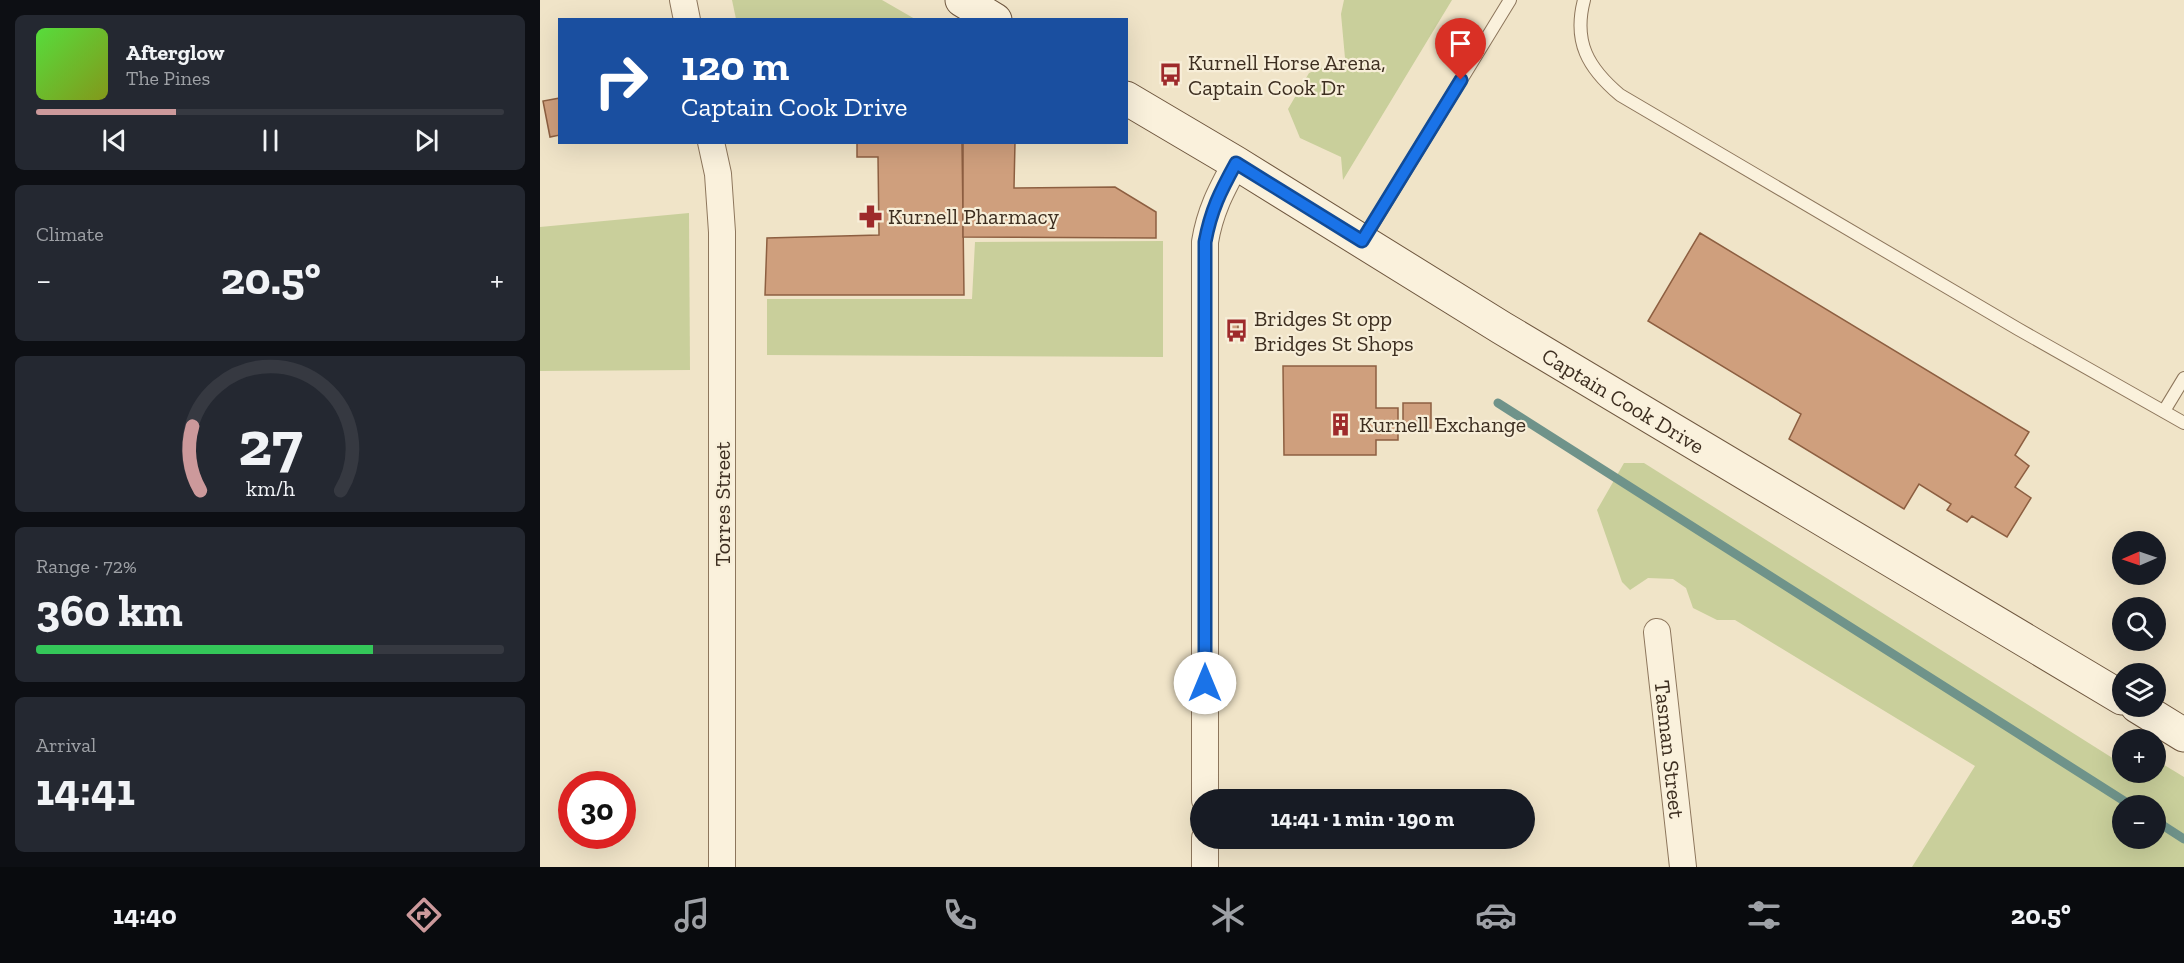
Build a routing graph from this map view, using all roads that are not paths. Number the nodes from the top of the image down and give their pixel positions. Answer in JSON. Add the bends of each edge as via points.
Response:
{"nodes":[{"id":1,"x":683,"y":0,"type":"edge"},
{"id":2,"x":962,"y":0,"type":"edge"},
{"id":3,"x":1510,"y":0,"type":"edge"},
{"id":4,"x":1584,"y":0,"type":"edge"},
{"id":5,"x":687,"y":18,"type":"edge"},
{"id":6,"x":992,"y":18,"type":"edge"},
{"id":7,"x":1128,"y":99,"type":"edge"},
{"id":8,"x":711,"y":144,"type":"edge"},
{"id":9,"x":1236,"y":163,"type":"junction"},
{"id":10,"x":1362,"y":241,"type":"junction"},
{"id":11,"x":2184,"y":378,"type":"edge"},
{"id":12,"x":2164,"y":411,"type":"junction"},
{"id":13,"x":2184,"y":423,"type":"edge"},
{"id":14,"x":1657,"y":632,"type":"dead end"},
{"id":15,"x":2112,"y":692,"type":"edge"},
{"id":16,"x":2155,"y":717,"type":"edge"},
{"id":17,"x":2184,"y":735,"type":"edge"},
{"id":18,"x":1205,"y":789,"type":"edge"},
{"id":19,"x":1205,"y":849,"type":"edge"},
{"id":20,"x":722,"y":867,"type":"edge"},
{"id":21,"x":1205,"y":867,"type":"edge"},
{"id":22,"x":1683,"y":867,"type":"edge"}],
"edges":[{"from":1,"to":5,"type":"street"},
{"from":2,"to":6,"type":"main road"},
{"from":3,"to":10,"type":"lane"},
{"from":4,"to":12,"type":"lane","via":[[1579,19],[1584,50],[1600,78],[1620,95]]},
{"from":7,"to":9,"type":"main road","name":"Captain Cook Drive"},
{"from":8,"to":20,"type":"street","name":"Torres Street","via":[[722,232]]},
{"from":9,"to":10,"type":"main road","name":"Captain Cook Drive"},
{"from":9,"to":18,"type":"street","via":[[1209,217],[1205,242]]},
{"from":10,"to":15,"type":"main road","name":"Captain Cook Drive"},
{"from":11,"to":12,"type":"lane"},
{"from":12,"to":13,"type":"lane"},
{"from":14,"to":22,"type":"street","name":"Tasman Street"},
{"from":16,"to":17,"type":"main road"},
{"from":19,"to":21,"type":"street"}]}
